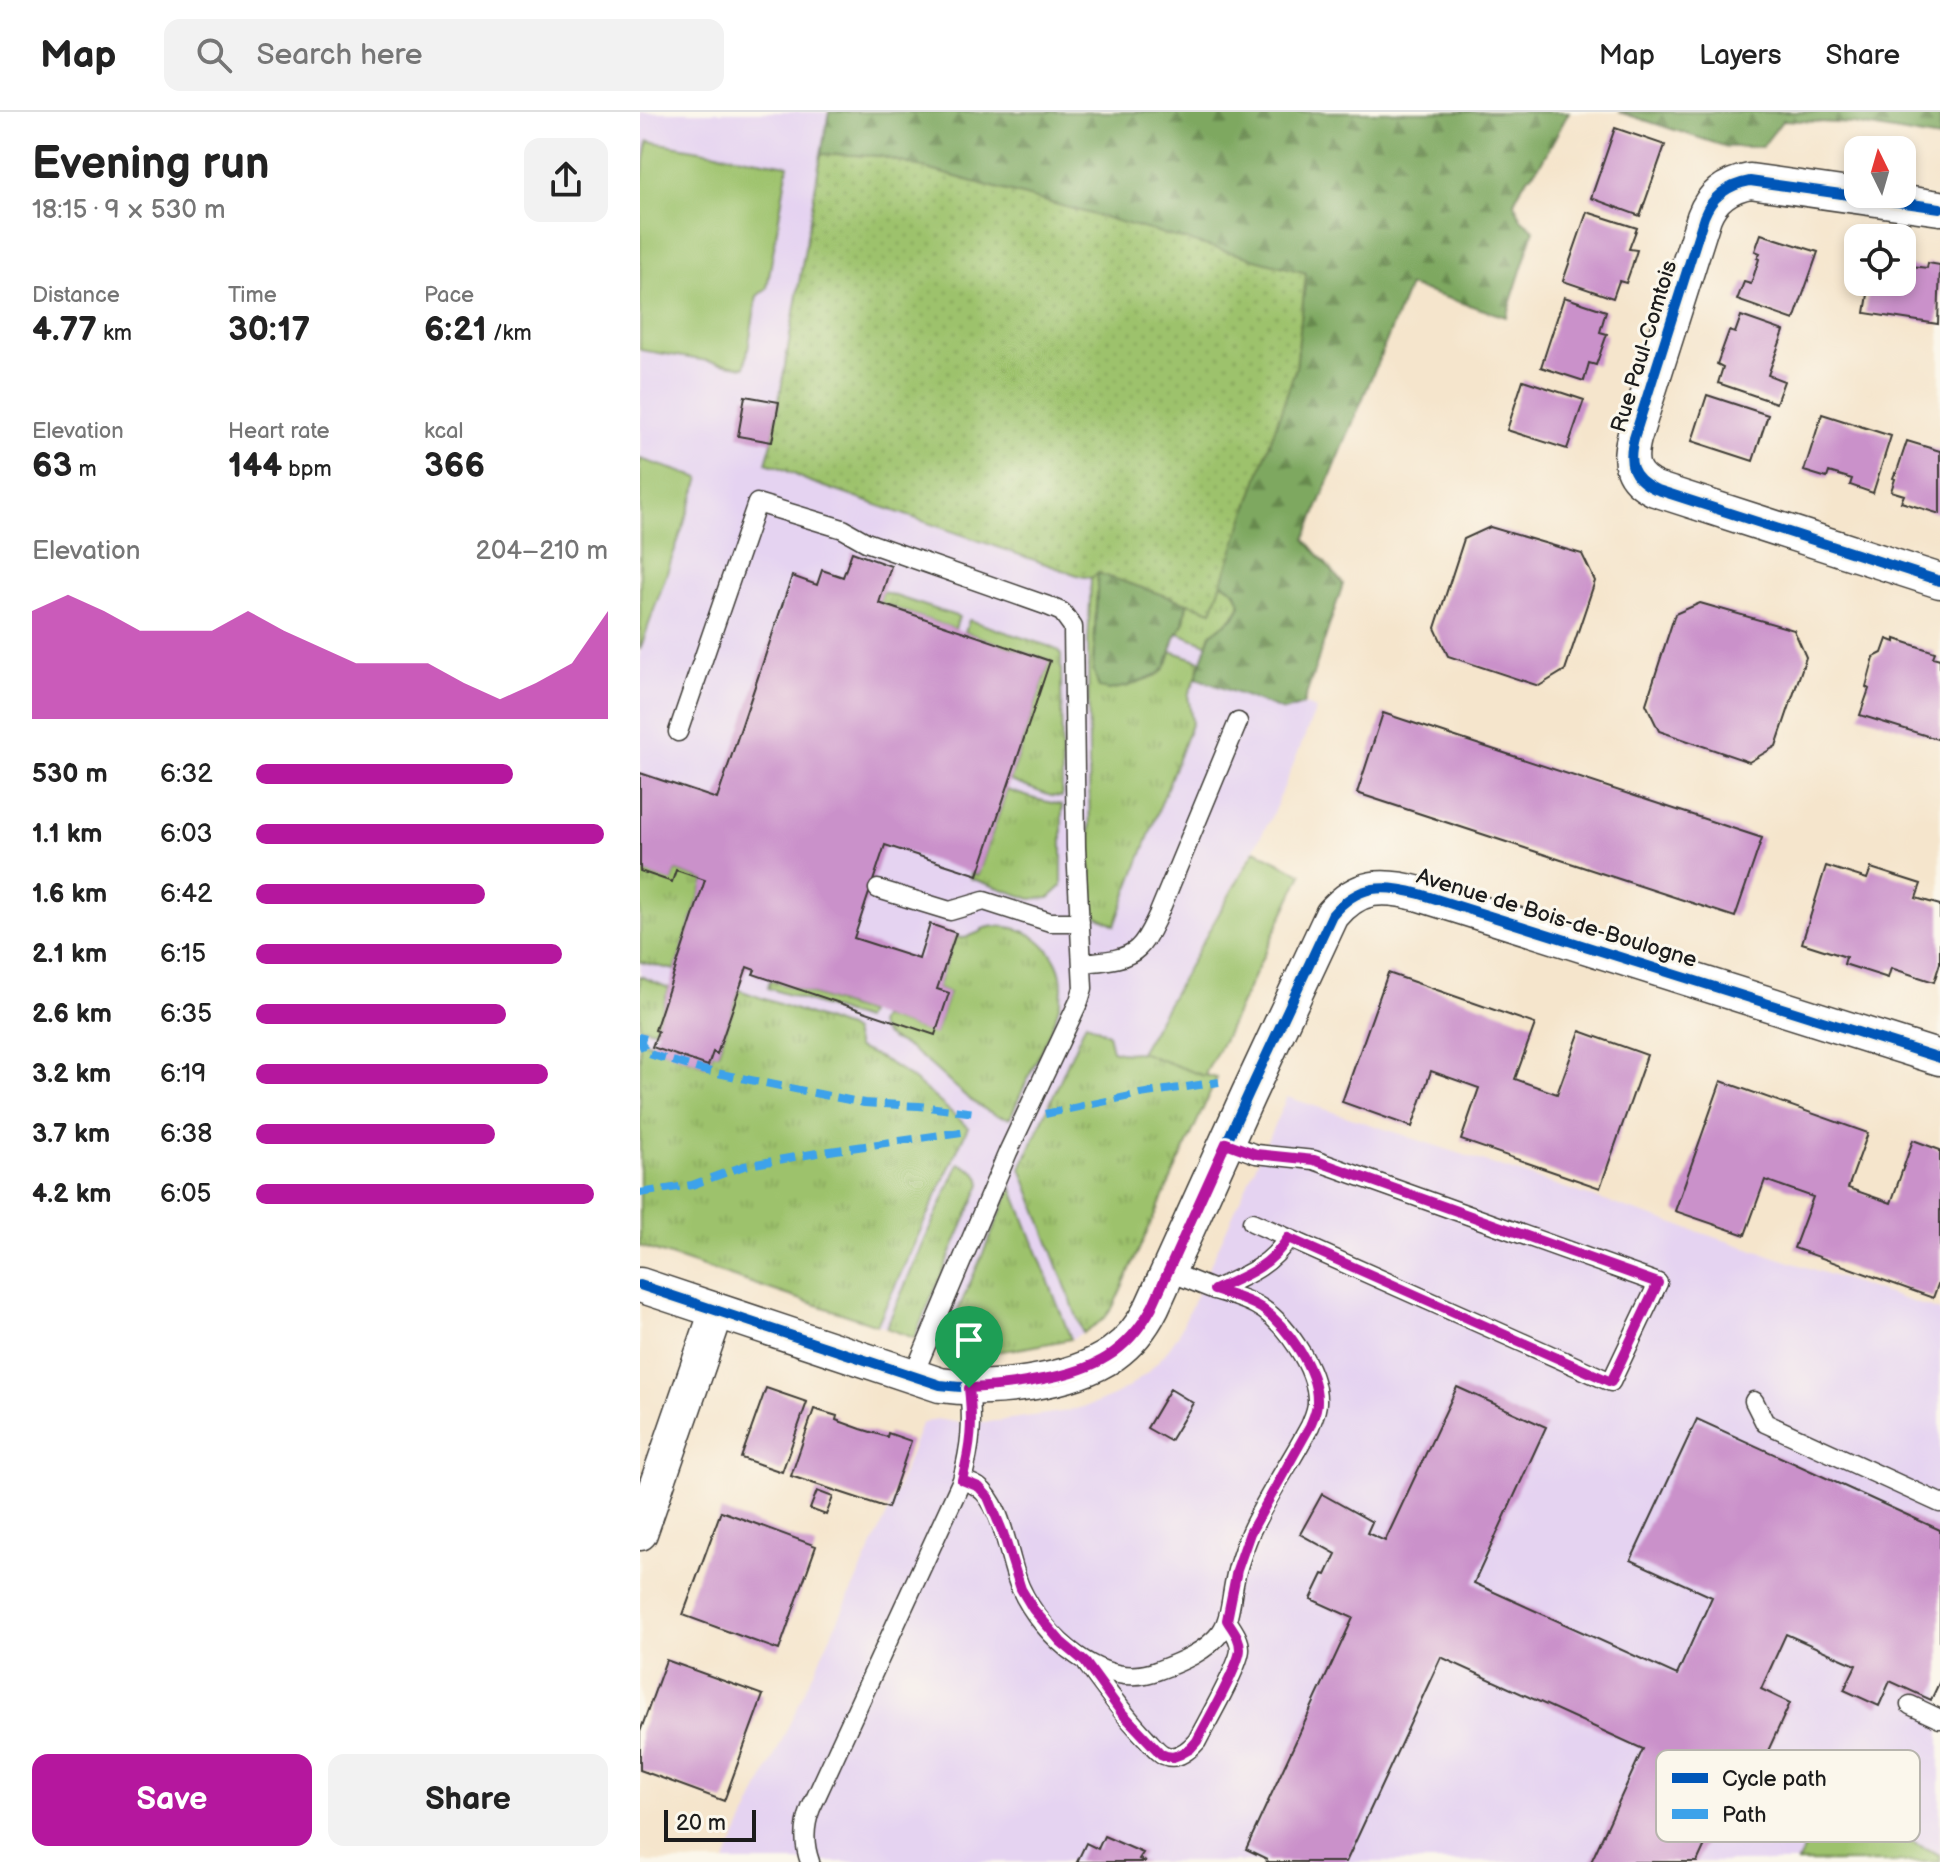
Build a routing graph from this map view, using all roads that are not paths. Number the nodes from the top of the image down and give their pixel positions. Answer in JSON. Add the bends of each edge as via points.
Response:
{"nodes":[{"id":1,"x":1940,"y":208,"type":"edge"},
{"id":2,"x":1940,"y":581,"type":"edge"},
{"id":3,"x":1238,"y":722,"type":"dead end"},
{"id":4,"x":678,"y":732,"type":"dead end"},
{"id":5,"x":878,"y":889,"type":"dead end"},
{"id":6,"x":1080,"y":922,"type":"junction"},
{"id":7,"x":1083,"y":963,"type":"junction"},
{"id":8,"x":1940,"y":1058,"type":"edge"},
{"id":9,"x":1226,"y":1143,"type":"junction"},
{"id":10,"x":1252,"y":1222,"type":"dead end"},
{"id":11,"x":1288,"y":1238,"type":"junction"},
{"id":12,"x":1168,"y":1271,"type":"junction"},
{"id":13,"x":640,"y":1285,"type":"edge"},
{"id":14,"x":1214,"y":1290,"type":"junction"},
{"id":15,"x":717,"y":1311,"type":"junction"},
{"id":16,"x":913,"y":1376,"type":"junction"},
{"id":17,"x":969,"y":1388,"type":"junction"},
{"id":18,"x":1754,"y":1401,"type":"dead end"},
{"id":19,"x":962,"y":1480,"type":"junction"},
{"id":20,"x":1940,"y":1503,"type":"edge"},
{"id":21,"x":640,"y":1533,"type":"edge"},
{"id":22,"x":1227,"y":1620,"type":"junction"},
{"id":23,"x":1085,"y":1662,"type":"junction"},
{"id":24,"x":1910,"y":1705,"type":"dead end"},
{"id":25,"x":1940,"y":1719,"type":"edge"},
{"id":26,"x":810,"y":1862,"type":"edge"}],
"edges":[{"from":1,"to":2,"type":"street","name":"Rue Paul-Comtois","via":[[1760,182],[1725,189],[1708,209],[1631,453],[1641,481],[1655,489]]},
{"from":3,"to":7,"type":"lane","via":[[1147,936],[1124,956]]},
{"from":4,"to":6,"type":"lane","via":[[757,503],[843,529],[866,542],[1062,612],[1074,635]]},
{"from":5,"to":6,"type":"lane","via":[[950,911],[984,901],[1050,922]]},
{"from":6,"to":7,"type":"lane"},
{"from":7,"to":16,"type":"lane","via":[[1079,1001]]},
{"from":8,"to":9,"type":"street","name":"Avenue de Bois-de-Boulogne","via":[[1420,894],[1375,887],[1356,894],[1332,915]]},
{"from":9,"to":11,"type":"lane","via":[[1256,1154],[1314,1160],[1658,1283],[1611,1382]]},
{"from":9,"to":12,"type":"street","name":"Avenue de Bois-de-Boulogne"},
{"from":10,"to":11,"type":"lane"},
{"from":11,"to":14,"type":"lane","via":[[1261,1268]]},
{"from":12,"to":14,"type":"lane"},
{"from":12,"to":17,"type":"street","name":"Avenue de Bois-de-Boulogne","via":[[1138,1329],[1096,1364],[1019,1384]]},
{"from":13,"to":15,"type":"street","name":"Avenue de Bois-de-Boulogne"},
{"from":14,"to":22,"type":"lane","via":[[1250,1302],[1272,1317],[1310,1368],[1317,1400],[1310,1426],[1250,1533]]},
{"from":15,"to":16,"type":"street","name":"Avenue de Bois-de-Boulogne"},
{"from":15,"to":21,"type":"street"},
{"from":16,"to":17,"type":"street","name":"Avenue de Bois-de-Boulogne"},
{"from":17,"to":19,"type":"lane","via":[[973,1418]]},
{"from":18,"to":20,"type":"lane","via":[[1765,1423]]},
{"from":19,"to":23,"type":"lane","via":[[988,1497],[1033,1609]]},
{"from":19,"to":26,"type":"lane","via":[[807,1817]]},
{"from":22,"to":23,"type":"lane","via":[[1197,1653],[1150,1674],[1121,1675]]},
{"from":22,"to":23,"type":"lane","via":[[1240,1645],[1237,1662],[1197,1741],[1173,1757],[1161,1754],[1122,1713]]},
{"from":24,"to":25,"type":"lane"}]}
